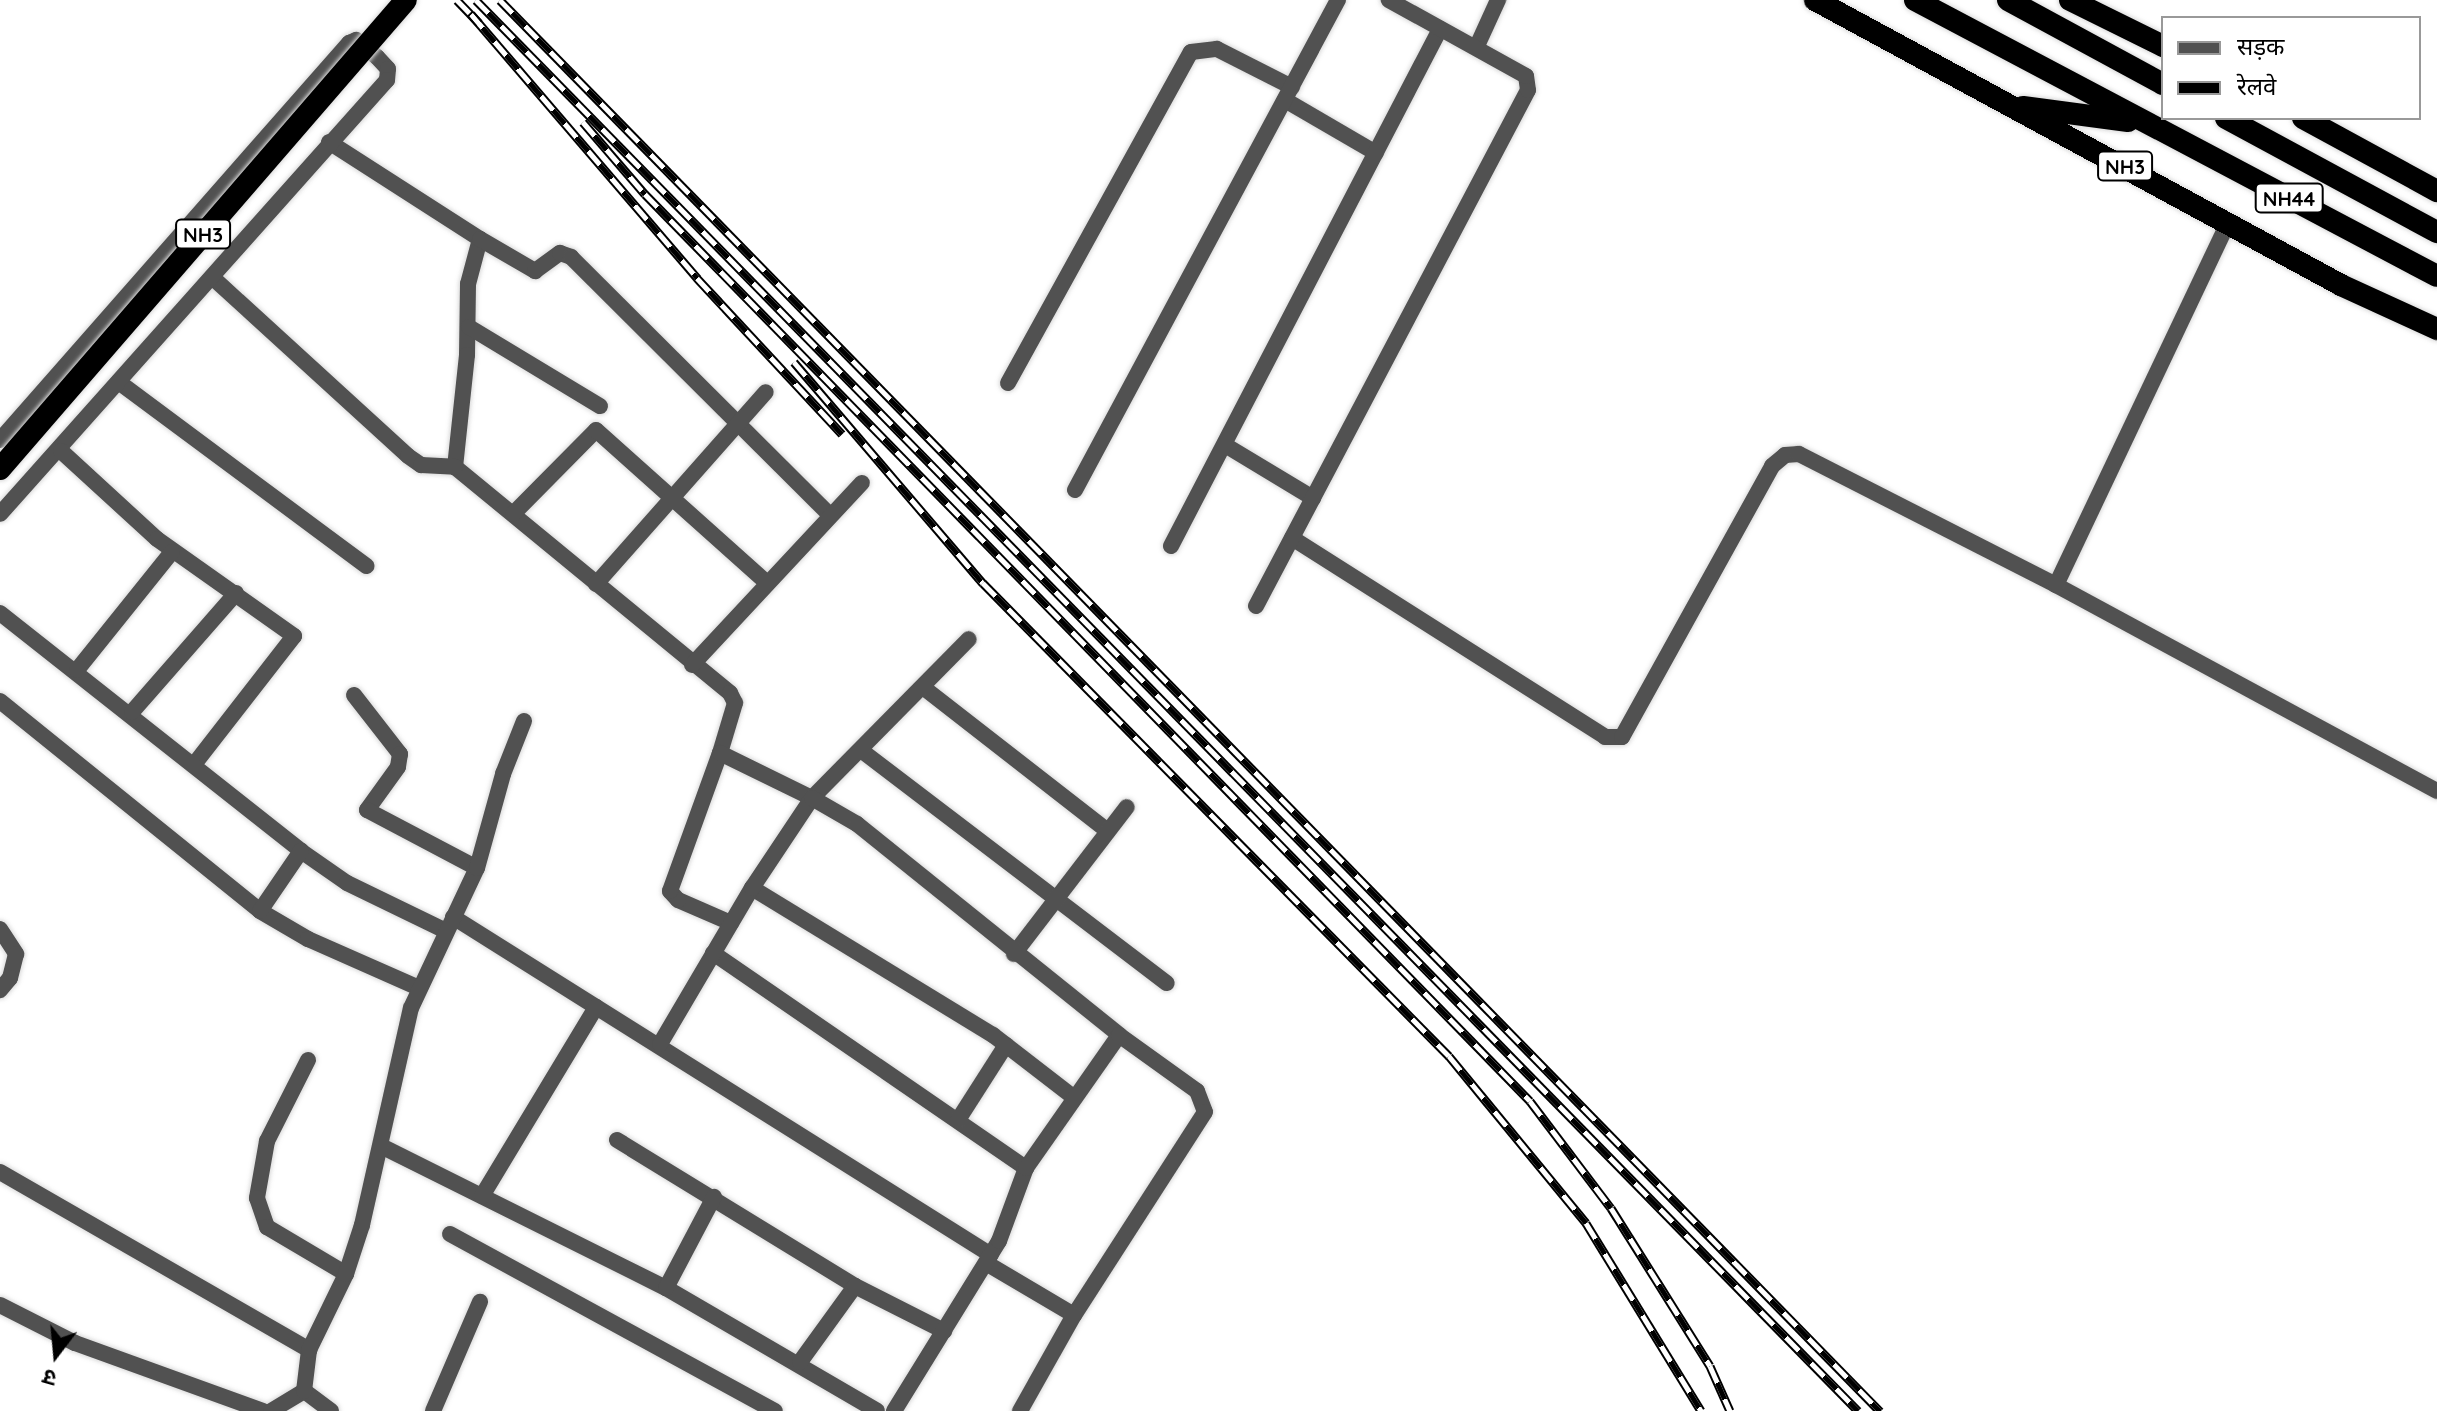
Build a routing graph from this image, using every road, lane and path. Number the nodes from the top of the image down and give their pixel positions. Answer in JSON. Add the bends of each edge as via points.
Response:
{"nodes":[{"id":1,"x":406,"y":0,"type":"edge"},
{"id":2,"x":1338,"y":0,"type":"edge"},
{"id":3,"x":1389,"y":0,"type":"edge"},
{"id":4,"x":1498,"y":0,"type":"edge"},
{"id":5,"x":1815,"y":0,"type":"edge"},
{"id":6,"x":1915,"y":0,"type":"edge"},
{"id":7,"x":2008,"y":0,"type":"edge"},
{"id":8,"x":2070,"y":0,"type":"edge"},
{"id":9,"x":1440,"y":29,"type":"junction"},
{"id":10,"x":2161,"y":45,"type":"edge"},
{"id":11,"x":1477,"y":46,"type":"junction"},
{"id":12,"x":2161,"y":83,"type":"edge"},
{"id":13,"x":1288,"y":94,"type":"junction"},
{"id":14,"x":2008,"y":105,"type":"junction"},
{"id":15,"x":2230,"y":120,"type":"edge"},
{"id":16,"x":2307,"y":120,"type":"edge"},
{"id":17,"x":2141,"y":122,"type":"junction"},
{"id":18,"x":329,"y":142,"type":"junction"},
{"id":19,"x":1376,"y":153,"type":"junction"},
{"id":20,"x":2437,"y":191,"type":"edge"},
{"id":21,"x":2228,"y":222,"type":"junction"},
{"id":22,"x":2437,"y":232,"type":"edge"},
{"id":23,"x":480,"y":239,"type":"junction"},
{"id":24,"x":2437,"y":276,"type":"edge"},
{"id":25,"x":212,"y":277,"type":"junction"},
{"id":26,"x":469,"y":327,"type":"junction"},
{"id":27,"x":2437,"y":329,"type":"edge"},
{"id":28,"x":120,"y":383,"type":"junction"},
{"id":29,"x":1008,"y":383,"type":"dead end"},
{"id":30,"x":766,"y":392,"type":"dead end"},
{"id":31,"x":600,"y":406,"type":"dead end"},
{"id":32,"x":737,"y":426,"type":"junction"},
{"id":33,"x":0,"y":440,"type":"edge"},
{"id":34,"x":1225,"y":445,"type":"junction"},
{"id":35,"x":61,"y":451,"type":"junction"},
{"id":36,"x":455,"y":467,"type":"junction"},
{"id":37,"x":0,"y":469,"type":"edge"},
{"id":38,"x":862,"y":483,"type":"dead end"},
{"id":39,"x":1075,"y":490,"type":"dead end"},
{"id":40,"x":671,"y":498,"type":"junction"},
{"id":41,"x":1313,"y":498,"type":"junction"},
{"id":42,"x":0,"y":514,"type":"edge"},
{"id":43,"x":513,"y":514,"type":"junction"},
{"id":44,"x":829,"y":514,"type":"junction"},
{"id":45,"x":1292,"y":538,"type":"junction"},
{"id":46,"x":1171,"y":546,"type":"dead end"},
{"id":47,"x":172,"y":552,"type":"junction"},
{"id":48,"x":366,"y":566,"type":"dead end"},
{"id":49,"x":766,"y":582,"type":"junction"},
{"id":50,"x":596,"y":584,"type":"junction"},
{"id":51,"x":2056,"y":585,"type":"junction"},
{"id":52,"x":236,"y":593,"type":"junction"},
{"id":53,"x":1256,"y":606,"type":"dead end"},
{"id":54,"x":0,"y":613,"type":"edge"},
{"id":55,"x":969,"y":639,"type":"dead end"},
{"id":56,"x":692,"y":665,"type":"junction"},
{"id":57,"x":77,"y":670,"type":"junction"},
{"id":58,"x":924,"y":688,"type":"junction"},
{"id":59,"x":354,"y":695,"type":"dead end"},
{"id":60,"x":0,"y":701,"type":"edge"},
{"id":61,"x":132,"y":712,"type":"junction"},
{"id":62,"x":524,"y":721,"type":"dead end"},
{"id":63,"x":862,"y":751,"type":"junction"},
{"id":64,"x":720,"y":753,"type":"junction"},
{"id":65,"x":195,"y":763,"type":"junction"},
{"id":66,"x":2437,"y":791,"type":"edge"},
{"id":67,"x":812,"y":798,"type":"junction"},
{"id":68,"x":1127,"y":807,"type":"dead end"},
{"id":69,"x":1108,"y":831,"type":"junction"},
{"id":70,"x":301,"y":851,"type":"junction"},
{"id":71,"x":477,"y":868,"type":"junction"},
{"id":72,"x":752,"y":888,"type":"junction"},
{"id":73,"x":1057,"y":898,"type":"junction"},
{"id":74,"x":260,"y":911,"type":"junction"},
{"id":75,"x":731,"y":923,"type":"junction"},
{"id":76,"x":450,"y":924,"type":"junction"},
{"id":77,"x":0,"y":929,"type":"edge"},
{"id":78,"x":713,"y":953,"type":"junction"},
{"id":79,"x":1014,"y":954,"type":"junction"},
{"id":80,"x":1167,"y":983,"type":"dead end"},
{"id":81,"x":419,"y":988,"type":"junction"},
{"id":82,"x":0,"y":990,"type":"edge"},
{"id":83,"x":596,"y":1007,"type":"junction"},
{"id":84,"x":1119,"y":1035,"type":"junction"},
{"id":85,"x":660,"y":1044,"type":"junction"},
{"id":86,"x":1006,"y":1045,"type":"junction"},
{"id":87,"x":308,"y":1060,"type":"dead end"},
{"id":88,"x":1072,"y":1096,"type":"junction"},
{"id":89,"x":958,"y":1120,"type":"junction"},
{"id":90,"x":617,"y":1140,"type":"dead end"},
{"id":91,"x":383,"y":1147,"type":"junction"},
{"id":92,"x":1026,"y":1168,"type":"junction"},
{"id":93,"x":0,"y":1172,"type":"edge"},
{"id":94,"x":482,"y":1196,"type":"junction"},
{"id":95,"x":714,"y":1197,"type":"junction"},
{"id":96,"x":450,"y":1234,"type":"dead end"},
{"id":97,"x":988,"y":1259,"type":"junction"},
{"id":98,"x":346,"y":1274,"type":"junction"},
{"id":99,"x":855,"y":1286,"type":"junction"},
{"id":100,"x":666,"y":1288,"type":"junction"},
{"id":101,"x":480,"y":1302,"type":"dead end"},
{"id":102,"x":0,"y":1305,"type":"edge"},
{"id":103,"x":1074,"y":1315,"type":"junction"},
{"id":104,"x":944,"y":1331,"type":"junction"},
{"id":105,"x":309,"y":1350,"type":"junction"},
{"id":106,"x":800,"y":1362,"type":"junction"},
{"id":107,"x":304,"y":1391,"type":"junction"},
{"id":108,"x":1023,"y":1409,"type":"edge"},
{"id":109,"x":263,"y":1411,"type":"edge"},
{"id":110,"x":271,"y":1411,"type":"edge"},
{"id":111,"x":331,"y":1411,"type":"edge"},
{"id":112,"x":433,"y":1411,"type":"edge"},
{"id":113,"x":775,"y":1411,"type":"edge"},
{"id":114,"x":877,"y":1411,"type":"edge"},
{"id":115,"x":894,"y":1411,"type":"edge"}],
"edges":[{"from":1,"to":37,"type":"highway","number":"NH3","bridge":true},
{"from":2,"to":13,"type":"street"},
{"from":3,"to":9,"type":"street"},
{"from":4,"to":11,"type":"street"},
{"from":5,"to":14,"type":"highway","number":"NH3"},
{"from":6,"to":17,"type":"highway","number":"NH44"},
{"from":7,"to":12,"type":"highway"},
{"from":8,"to":10,"type":"highway"},
{"from":9,"to":11,"type":"street"},
{"from":9,"to":19,"type":"street"},
{"from":11,"to":41,"type":"street","via":[[1526,76],[1528,90]]},
{"from":13,"to":19,"type":"street"},
{"from":13,"to":29,"type":"street","via":[[1217,49],[1191,52]]},
{"from":13,"to":39,"type":"street"},
{"from":14,"to":17,"type":"highway"},
{"from":14,"to":21,"type":"highway","number":"NH3"},
{"from":15,"to":22,"type":"highway","number":"NH44"},
{"from":16,"to":20,"type":"highway"},
{"from":17,"to":24,"type":"highway","number":"NH44"},
{"from":18,"to":23,"type":"street"},
{"from":18,"to":25,"type":"street"},
{"from":18,"to":33,"type":"street","via":[[389,75],[356,40]]},
{"from":19,"to":34,"type":"street"},
{"from":21,"to":27,"type":"highway","number":"NH3","via":[[2341,285]]},
{"from":21,"to":51,"type":"street"},
{"from":23,"to":26,"type":"street","via":[[468,284]]},
{"from":23,"to":32,"type":"street","via":[[538,272],[560,253],[571,257]]},
{"from":25,"to":28,"type":"street"},
{"from":25,"to":36,"type":"street","via":[[408,456],[421,465]]},
{"from":26,"to":31,"type":"street"},
{"from":26,"to":36,"type":"street"},
{"from":28,"to":35,"type":"street"},
{"from":28,"to":48,"type":"street"},
{"from":30,"to":32,"type":"street"},
{"from":32,"to":40,"type":"street"},
{"from":32,"to":44,"type":"street"},
{"from":34,"to":41,"type":"street"},
{"from":34,"to":46,"type":"street"},
{"from":35,"to":42,"type":"street"},
{"from":35,"to":47,"type":"street"},
{"from":36,"to":43,"type":"street"},
{"from":38,"to":44,"type":"street"},
{"from":40,"to":43,"type":"street","via":[[596,430]]},
{"from":40,"to":49,"type":"street"},
{"from":40,"to":50,"type":"street"},
{"from":41,"to":45,"type":"street"},
{"from":43,"to":50,"type":"street"},
{"from":44,"to":49,"type":"street"},
{"from":45,"to":51,"type":"street","via":[[1613,738],[1628,731],[1772,466],[1785,455],[1816,460]]},
{"from":45,"to":53,"type":"street"},
{"from":47,"to":52,"type":"street"},
{"from":47,"to":57,"type":"street"},
{"from":49,"to":56,"type":"street"},
{"from":50,"to":56,"type":"street"},
{"from":51,"to":66,"type":"street"},
{"from":52,"to":61,"type":"street"},
{"from":52,"to":65,"type":"street","via":[[294,639]]},
{"from":54,"to":57,"type":"street"},
{"from":55,"to":58,"type":"street"},
{"from":56,"to":64,"type":"street","via":[[734,698]]},
{"from":57,"to":61,"type":"street"},
{"from":58,"to":63,"type":"street"},
{"from":58,"to":69,"type":"street"},
{"from":59,"to":71,"type":"street","via":[[400,754],[398,767],[367,810]]},
{"from":60,"to":74,"type":"street"},
{"from":61,"to":65,"type":"street"},
{"from":62,"to":71,"type":"street"},
{"from":63,"to":67,"type":"street"},
{"from":63,"to":73,"type":"street"},
{"from":64,"to":67,"type":"street"},
{"from":64,"to":75,"type":"street","via":[[670,891],[678,900]]},
{"from":65,"to":70,"type":"street"},
{"from":67,"to":72,"type":"street"},
{"from":67,"to":79,"type":"street","via":[[857,824]]},
{"from":68,"to":69,"type":"street"},
{"from":69,"to":73,"type":"street"},
{"from":70,"to":74,"type":"street"},
{"from":70,"to":76,"type":"street","via":[[347,883]]},
{"from":71,"to":76,"type":"street"},
{"from":72,"to":75,"type":"street"},
{"from":72,"to":86,"type":"street"},
{"from":73,"to":79,"type":"street"},
{"from":73,"to":80,"type":"street"},
{"from":74,"to":81,"type":"street","via":[[308,939]]},
{"from":75,"to":78,"type":"street"},
{"from":76,"to":81,"type":"street"},
{"from":76,"to":83,"type":"street"},
{"from":77,"to":82,"type":"street","via":[[16,954],[10,978]]},
{"from":78,"to":85,"type":"street"},
{"from":78,"to":89,"type":"street"},
{"from":79,"to":84,"type":"street"},
{"from":81,"to":91,"type":"street","via":[[404,1033]]},
{"from":83,"to":85,"type":"street"},
{"from":83,"to":94,"type":"street"},
{"from":84,"to":88,"type":"street"},
{"from":84,"to":103,"type":"street","via":[[1197,1091],[1205,1112]]},
{"from":85,"to":97,"type":"street"},
{"from":86,"to":88,"type":"street"},
{"from":86,"to":89,"type":"street"},
{"from":87,"to":98,"type":"street","via":[[267,1141],[257,1198],[267,1227]]},
{"from":88,"to":92,"type":"street"},
{"from":89,"to":92,"type":"street"},
{"from":90,"to":95,"type":"street"},
{"from":91,"to":94,"type":"street"},
{"from":91,"to":98,"type":"street"},
{"from":92,"to":97,"type":"street"},
{"from":93,"to":105,"type":"street"},
{"from":94,"to":100,"type":"street"},
{"from":95,"to":99,"type":"street"},
{"from":95,"to":100,"type":"street"},
{"from":96,"to":113,"type":"street"},
{"from":97,"to":103,"type":"street"},
{"from":97,"to":104,"type":"street"},
{"from":98,"to":105,"type":"street"},
{"from":99,"to":104,"type":"street"},
{"from":99,"to":106,"type":"street"},
{"from":100,"to":106,"type":"street"},
{"from":101,"to":112,"type":"street"},
{"from":102,"to":109,"type":"street","via":[[75,1343]]},
{"from":103,"to":108,"type":"street"},
{"from":104,"to":115,"type":"street"},
{"from":105,"to":107,"type":"street"},
{"from":106,"to":114,"type":"street"},
{"from":107,"to":110,"type":"street"},
{"from":107,"to":111,"type":"street"}]}
